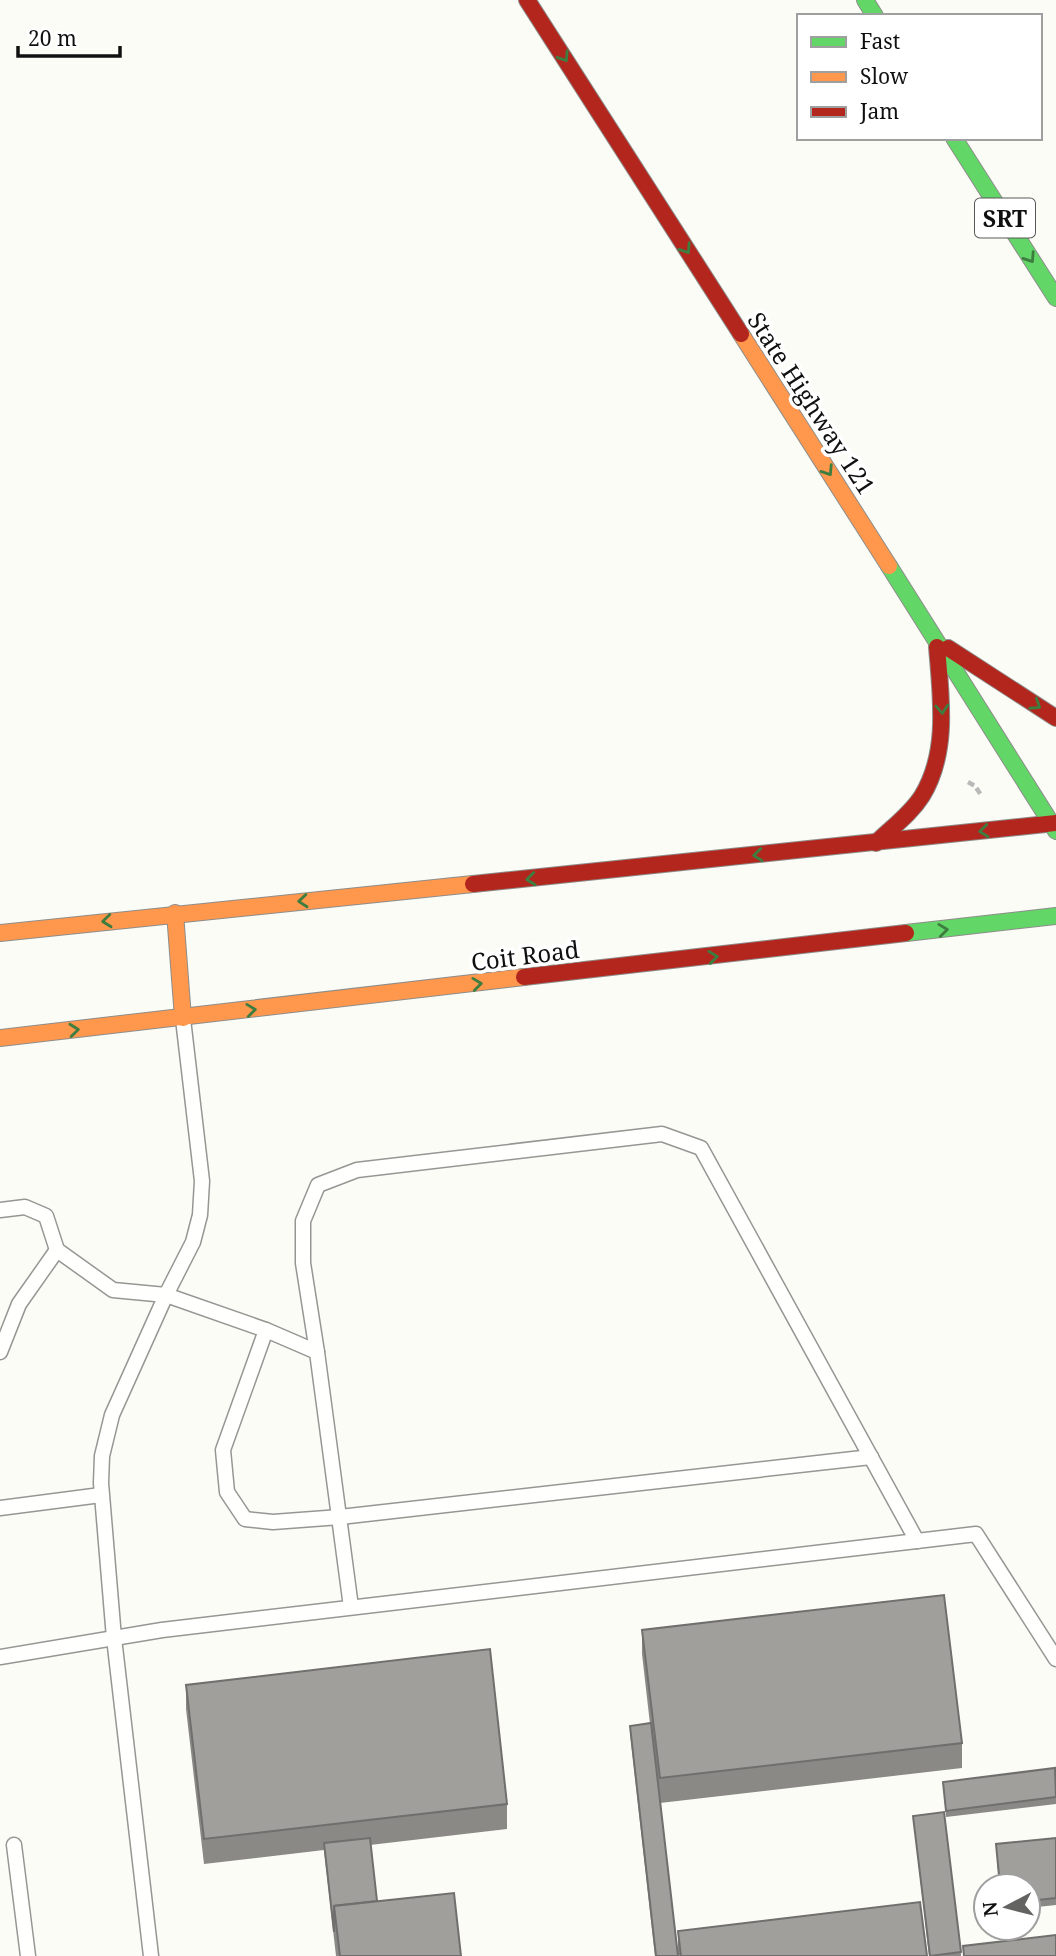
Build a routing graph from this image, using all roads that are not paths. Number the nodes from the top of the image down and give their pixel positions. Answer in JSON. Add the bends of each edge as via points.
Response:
{"nodes":[{"id":1,"x":527,"y":0,"type":"edge"},
{"id":2,"x":955,"y":140,"type":"edge"},
{"id":3,"x":1056,"y":298,"type":"edge"},
{"id":4,"x":937,"y":641,"type":"junction"},
{"id":5,"x":1056,"y":718,"type":"edge"},
{"id":6,"x":1054,"y":826,"type":"edge"},
{"id":7,"x":876,"y":843,"type":"junction"},
{"id":8,"x":175,"y":913,"type":"junction"},
{"id":9,"x":1056,"y":916,"type":"edge"},
{"id":10,"x":0,"y":933,"type":"edge"},
{"id":11,"x":183,"y":1018,"type":"junction"},
{"id":12,"x":0,"y":1038,"type":"edge"},
{"id":13,"x":0,"y":1210,"type":"edge"},
{"id":14,"x":57,"y":1251,"type":"junction"},
{"id":15,"x":166,"y":1294,"type":"junction"},
{"id":16,"x":266,"y":1330,"type":"junction"},
{"id":17,"x":0,"y":1352,"type":"edge"},
{"id":18,"x":317,"y":1352,"type":"junction"},
{"id":19,"x":871,"y":1457,"type":"junction"},
{"id":20,"x":102,"y":1495,"type":"junction"},
{"id":21,"x":0,"y":1508,"type":"edge"},
{"id":22,"x":340,"y":1517,"type":"junction"},
{"id":23,"x":917,"y":1541,"type":"junction"},
{"id":24,"x":351,"y":1607,"type":"junction"},
{"id":25,"x":114,"y":1638,"type":"junction"},
{"id":26,"x":0,"y":1657,"type":"edge"},
{"id":27,"x":1056,"y":1659,"type":"edge"},
{"id":28,"x":14,"y":1845,"type":"dead end"},
{"id":29,"x":28,"y":1956,"type":"edge"},
{"id":30,"x":151,"y":1956,"type":"edge"}],
"edges":[{"from":1,"to":4,"type":"main road","name":"State Highway 121","one_way":true},
{"from":2,"to":3,"type":"main road","number":"SRT","one_way":true},
{"from":4,"to":5,"type":"main road","one_way":true},
{"from":4,"to":6,"type":"main road","name":"State Highway 121"},
{"from":4,"to":7,"type":"main road","one_way":true,"via":[[942,722],[937,766],[920,797]]},
{"from":6,"to":7,"type":"main road","one_way":true},
{"from":7,"to":8,"type":"main road","one_way":true},
{"from":8,"to":10,"type":"main road","one_way":true},
{"from":8,"to":11,"type":"main road"},
{"from":11,"to":9,"type":"main road","name":"Coit Road","one_way":true},
{"from":12,"to":11,"type":"main road","name":"Coit Road","one_way":true},
{"from":11,"to":15,"type":"lane","via":[[202,1181],[200,1215],[193,1242]]},
{"from":13,"to":14,"type":"lane","via":[[24,1207],[46,1216]]},
{"from":14,"to":15,"type":"lane","via":[[113,1290]]},
{"from":14,"to":17,"type":"lane","via":[[19,1304]]},
{"from":15,"to":16,"type":"lane"},
{"from":15,"to":20,"type":"lane","via":[[112,1415],[102,1457]]},
{"from":16,"to":18,"type":"lane"},
{"from":16,"to":22,"type":"lane","via":[[223,1450],[227,1492],[245,1519],[273,1522]]},
{"from":18,"to":19,"type":"lane","via":[[303,1263],[303,1221],[318,1185],[357,1170],[662,1134],[701,1148]]},
{"from":18,"to":22,"type":"lane"},
{"from":19,"to":22,"type":"lane"},
{"from":19,"to":23,"type":"lane"},
{"from":20,"to":21,"type":"lane"},
{"from":20,"to":25,"type":"lane"},
{"from":22,"to":24,"type":"lane"},
{"from":23,"to":24,"type":"lane"},
{"from":23,"to":27,"type":"lane","via":[[976,1534]]},
{"from":24,"to":25,"type":"lane"},
{"from":25,"to":26,"type":"lane"},
{"from":25,"to":30,"type":"lane"},
{"from":28,"to":29,"type":"lane"}]}
